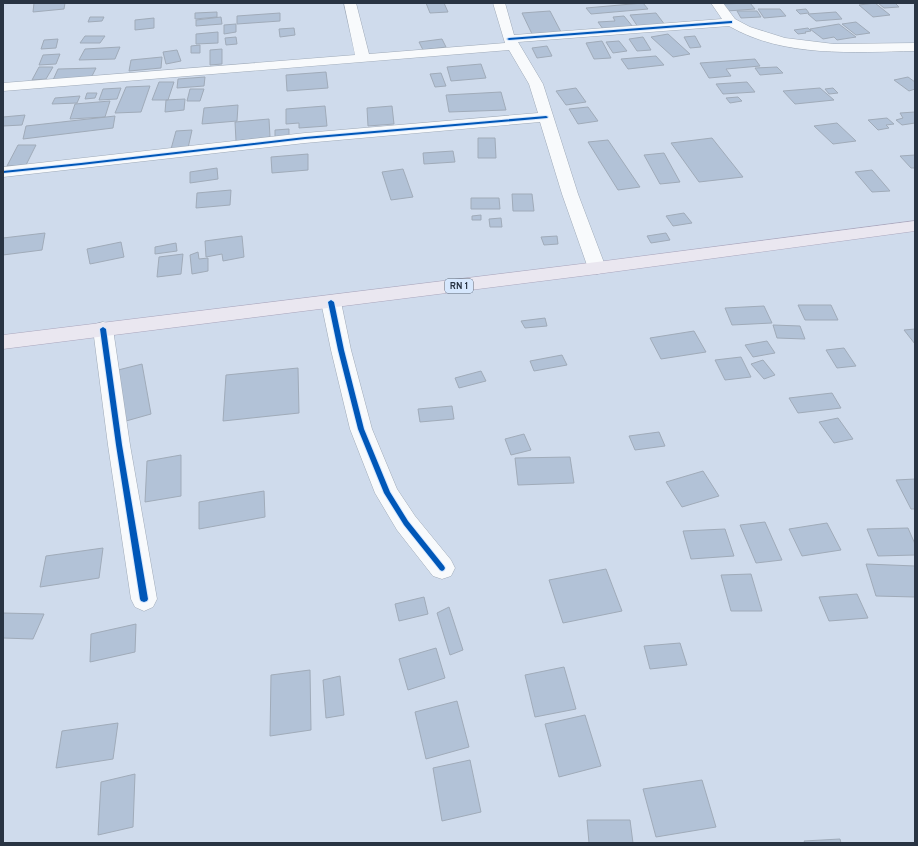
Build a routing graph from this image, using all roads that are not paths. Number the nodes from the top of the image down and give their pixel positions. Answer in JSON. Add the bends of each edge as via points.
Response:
{"nodes":[{"id":1,"x":350,"y":3,"type":"edge"},
{"id":2,"x":499,"y":3,"type":"edge"},
{"id":3,"x":717,"y":3,"type":"edge"},
{"id":4,"x":731,"y":22,"type":"junction"},
{"id":5,"x":511,"y":43,"type":"junction"},
{"id":6,"x":915,"y":47,"type":"edge"},
{"id":7,"x":362,"y":58,"type":"junction"},
{"id":8,"x":3,"y":88,"type":"edge"},
{"id":9,"x":546,"y":116,"type":"junction"},
{"id":10,"x":3,"y":172,"type":"edge"},
{"id":11,"x":915,"y":226,"type":"edge"},
{"id":12,"x":598,"y":268,"type":"junction"},
{"id":13,"x":331,"y":302,"type":"junction"},
{"id":14,"x":103,"y":329,"type":"junction"},
{"id":15,"x":3,"y":342,"type":"edge"},
{"id":16,"x":442,"y":568,"type":"dead end"},
{"id":17,"x":144,"y":599,"type":"dead end"}],
"edges":[{"from":1,"to":7,"type":"street"},
{"from":2,"to":5,"type":"street"},
{"from":3,"to":4,"type":"street"},
{"from":4,"to":5,"type":"street"},
{"from":4,"to":6,"type":"street","via":[[745,30],[791,43],[834,48]]},
{"from":5,"to":7,"type":"street"},
{"from":5,"to":9,"type":"street","via":[[536,84]]},
{"from":7,"to":8,"type":"street"},
{"from":9,"to":10,"type":"street","via":[[305,138]]},
{"from":9,"to":12,"type":"street","via":[[570,194]]},
{"from":11,"to":12,"type":"main road","number":"RN 1"},
{"from":12,"to":13,"type":"main road","number":"RN 1"},
{"from":13,"to":14,"type":"main road","number":"RN 1"},
{"from":13,"to":16,"type":"street","via":[[360,429],[387,492],[406,523]]},
{"from":14,"to":15,"type":"main road","number":"RN 1"},
{"from":14,"to":17,"type":"street","via":[[118,445]]}]}
